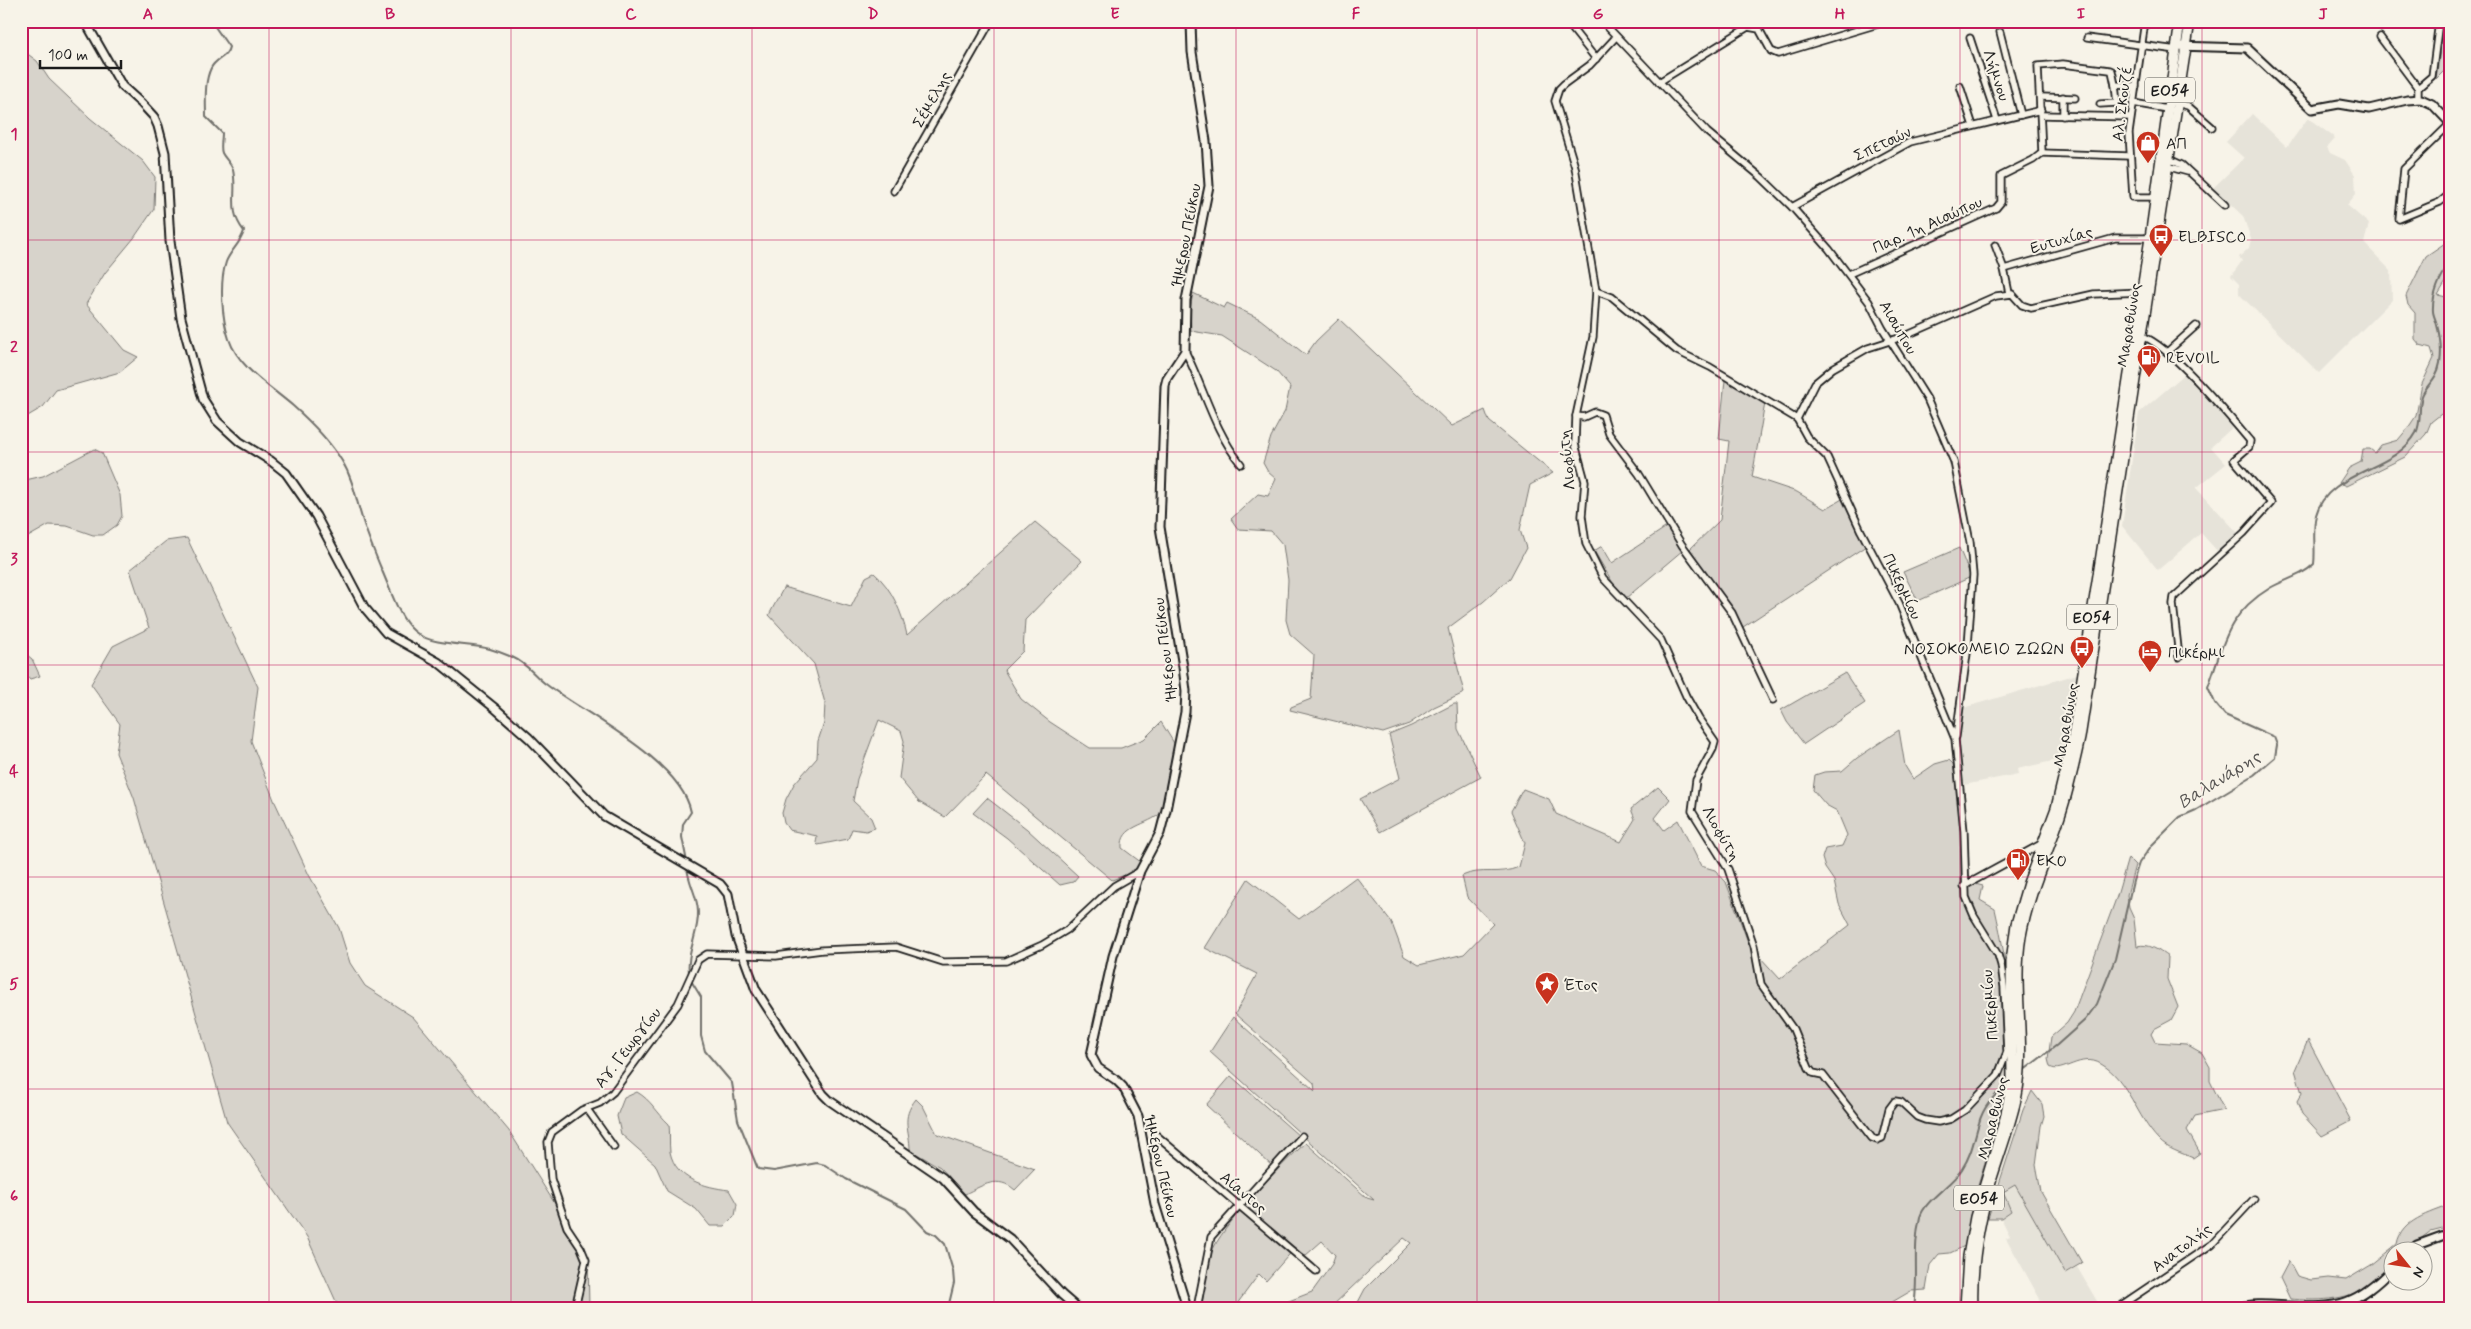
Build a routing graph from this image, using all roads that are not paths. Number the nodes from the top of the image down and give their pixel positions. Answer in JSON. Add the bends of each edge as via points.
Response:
{"nodes":[{"id":1,"x":85,"y":21,"type":"edge"},
{"id":2,"x":990,"y":21,"type":"edge"},
{"id":3,"x":1191,"y":21,"type":"edge"},
{"id":4,"x":1566,"y":21,"type":"edge"},
{"id":5,"x":1612,"y":21,"type":"edge"},
{"id":6,"x":1888,"y":21,"type":"edge"},
{"id":7,"x":2145,"y":21,"type":"edge"},
{"id":8,"x":2180,"y":21,"type":"edge"},
{"id":9,"x":2190,"y":21,"type":"edge"},
{"id":10,"x":2439,"y":21,"type":"edge"},
{"id":11,"x":1604,"y":24,"type":"edge"},
{"id":12,"x":2000,"y":32,"type":"dead end"},
{"id":13,"x":1616,"y":37,"type":"junction"},
{"id":14,"x":2380,"y":37,"type":"dead end"},
{"id":15,"x":1970,"y":38,"type":"dead end"},
{"id":16,"x":2087,"y":38,"type":"dead end"},
{"id":17,"x":2142,"y":45,"type":"junction"},
{"id":18,"x":2180,"y":48,"type":"junction"},
{"id":19,"x":1596,"y":59,"type":"junction"},
{"id":20,"x":1659,"y":82,"type":"junction"},
{"id":21,"x":2115,"y":85,"type":"junction"},
{"id":22,"x":1960,"y":86,"type":"dead end"},
{"id":23,"x":2136,"y":86,"type":"junction"},
{"id":24,"x":2418,"y":88,"type":"junction"},
{"id":25,"x":2040,"y":96,"type":"junction"},
{"id":26,"x":2063,"y":97,"type":"junction"},
{"id":27,"x":2075,"y":98,"type":"dead end"},
{"id":28,"x":2418,"y":99,"type":"junction"},
{"id":29,"x":2177,"y":103,"type":"junction"},
{"id":30,"x":2100,"y":104,"type":"dead end"},
{"id":31,"x":2133,"y":104,"type":"junction"},
{"id":32,"x":2167,"y":108,"type":"junction"},
{"id":33,"x":2041,"y":113,"type":"junction"},
{"id":34,"x":2021,"y":115,"type":"junction"},
{"id":35,"x":2063,"y":116,"type":"junction"},
{"id":36,"x":2130,"y":117,"type":"junction"},
{"id":37,"x":1997,"y":120,"type":"junction"},
{"id":38,"x":2450,"y":124,"type":"edge"},
{"id":39,"x":1973,"y":126,"type":"junction"},
{"id":40,"x":2212,"y":127,"type":"dead end"},
{"id":41,"x":2042,"y":153,"type":"junction"},
{"id":42,"x":2129,"y":156,"type":"junction"},
{"id":43,"x":2164,"y":162,"type":"junction"},
{"id":44,"x":894,"y":191,"type":"dead end"},
{"id":45,"x":2450,"y":194,"type":"edge"},
{"id":46,"x":2154,"y":197,"type":"junction"},
{"id":47,"x":2225,"y":205,"type":"dead end"},
{"id":48,"x":1792,"y":207,"type":"junction"},
{"id":49,"x":2150,"y":238,"type":"junction"},
{"id":50,"x":1995,"y":245,"type":"dead end"},
{"id":51,"x":2004,"y":269,"type":"junction"},
{"id":52,"x":1849,"y":274,"type":"junction"},
{"id":53,"x":1596,"y":291,"type":"junction"},
{"id":54,"x":2142,"y":292,"type":"junction"},
{"id":55,"x":2009,"y":293,"type":"junction"},
{"id":56,"x":2196,"y":326,"type":"dead end"},
{"id":57,"x":2142,"y":336,"type":"junction"},
{"id":58,"x":1890,"y":340,"type":"junction"},
{"id":59,"x":1185,"y":351,"type":"junction"},
{"id":60,"x":2167,"y":352,"type":"junction"},
{"id":61,"x":1576,"y":416,"type":"junction"},
{"id":62,"x":1797,"y":419,"type":"junction"},
{"id":63,"x":1240,"y":464,"type":"dead end"},
{"id":64,"x":2179,"y":657,"type":"dead end"},
{"id":65,"x":1773,"y":700,"type":"dead end"},
{"id":66,"x":1955,"y":739,"type":"junction"},
{"id":67,"x":2044,"y":842,"type":"junction"},
{"id":68,"x":1140,"y":871,"type":"junction"},
{"id":69,"x":1964,"y":886,"type":"junction"},
{"id":70,"x":741,"y":954,"type":"junction"},
{"id":71,"x":2017,"y":1063,"type":"junction"},
{"id":72,"x":2014,"y":1093,"type":"junction"},
{"id":73,"x":587,"y":1109,"type":"junction"},
{"id":74,"x":1155,"y":1134,"type":"dead end"},
{"id":75,"x":1302,"y":1136,"type":"dead end"},
{"id":76,"x":1880,"y":1140,"type":"joint"},
{"id":77,"x":614,"y":1147,"type":"dead end"},
{"id":78,"x":2254,"y":1199,"type":"dead end"},
{"id":79,"x":1239,"y":1207,"type":"junction"},
{"id":80,"x":2450,"y":1233,"type":"edge"},
{"id":81,"x":2425,"y":1242,"type":"edge"},
{"id":82,"x":1316,"y":1271,"type":"dead end"},
{"id":83,"x":2384,"y":1277,"type":"edge"},
{"id":84,"x":575,"y":1308,"type":"edge"},
{"id":85,"x":1077,"y":1308,"type":"edge"},
{"id":86,"x":1187,"y":1308,"type":"edge"},
{"id":87,"x":1198,"y":1308,"type":"edge"},
{"id":88,"x":1965,"y":1308,"type":"edge"},
{"id":89,"x":1973,"y":1308,"type":"edge"},
{"id":90,"x":2117,"y":1308,"type":"edge"},
{"id":91,"x":2237,"y":1308,"type":"edge"}],
"edges":[{"from":1,"to":70,"type":"street","via":[[122,86],[154,117],[158,126],[165,153],[170,241],[181,318],[203,399],[209,410],[229,434],[286,473],[316,516],[364,607],[386,633],[438,662],[496,709],[529,738],[604,816],[710,877],[725,889]]},
{"from":2,"to":44,"type":"street","name":"Σέμελης"},
{"from":3,"to":59,"type":"street","name":"Ήμερου Πεύκου","via":[[1192,52],[1210,186],[1186,300]]},
{"from":4,"to":19,"type":"street"},
{"from":5,"to":11,"type":"street"},
{"from":6,"to":20,"type":"street","via":[[1778,54],[1771,51],[1759,29],[1748,27]]},
{"from":7,"to":17,"type":"street","name":"Αλ. Σκουζέ"},
{"from":8,"to":18,"type":"main road","name":"Μαραθώνος","number":"ΕΟ54"},
{"from":9,"to":18,"type":"main road","name":"Μαραθώνος","number":"ΕΟ54"},
{"from":10,"to":24,"type":"street","via":[[2432,76]]},
{"from":11,"to":13,"type":"street","name":"Αισώπου"},
{"from":12,"to":34,"type":"street"},
{"from":13,"to":19,"type":"street"},
{"from":13,"to":20,"type":"street","name":"Αισώπου"},
{"from":14,"to":24,"type":"street"},
{"from":15,"to":37,"type":"street","name":"Λήμνου"},
{"from":16,"to":17,"type":"street"},
{"from":17,"to":18,"type":"street"},
{"from":17,"to":23,"type":"street","name":"Αλ. Σκουζέ"},
{"from":18,"to":28,"type":"street","via":[[2247,48],[2312,109],[2339,104],[2369,109]]},
{"from":18,"to":29,"type":"main road","name":"Μαραθώνος","number":"ΕΟ54"},
{"from":18,"to":32,"type":"main road","name":"Μαραθώνος","number":"ΕΟ54"},
{"from":19,"to":53,"type":"street","via":[[1564,84],[1555,101],[1575,167]]},
{"from":20,"to":48,"type":"street","name":"Αισώπου","via":[[1714,140],[1754,171]]},
{"from":21,"to":23,"type":"street"},
{"from":21,"to":25,"type":"street","via":[[2110,70],[2063,64],[2039,66],[2036,70]]},
{"from":21,"to":30,"type":"street","via":[[2117,103]]},
{"from":22,"to":39,"type":"street"},
{"from":23,"to":31,"type":"street","name":"Αλ. Σκουζέ"},
{"from":24,"to":28,"type":"street"},
{"from":25,"to":26,"type":"street"},
{"from":25,"to":33,"type":"street"},
{"from":26,"to":27,"type":"street"},
{"from":26,"to":35,"type":"street"},
{"from":28,"to":38,"type":"street","via":[[2429,102]]},
{"from":29,"to":40,"type":"street","via":[[2188,106]]},
{"from":29,"to":43,"type":"main road","name":"Μαραθώνος","number":"ΕΟ54"},
{"from":31,"to":32,"type":"street"},
{"from":31,"to":36,"type":"street","name":"Αλ. Σκουζέ"},
{"from":32,"to":43,"type":"main road","name":"Μαραθώνος","number":"ΕΟ54"},
{"from":33,"to":34,"type":"street","name":"Σπετσών"},
{"from":33,"to":35,"type":"street","name":"Σπετσών"},
{"from":33,"to":41,"type":"street"},
{"from":34,"to":37,"type":"street","name":"Σπετσών"},
{"from":35,"to":36,"type":"street","name":"Σπετσών"},
{"from":36,"to":42,"type":"street","name":"Αλ. Σκουζέ"},
{"from":37,"to":39,"type":"street","name":"Σπετσών"},
{"from":38,"to":45,"type":"street","via":[[2404,169],[2399,219],[2440,202]]},
{"from":39,"to":48,"type":"street","name":"Σπετσών","via":[[1910,142]]},
{"from":41,"to":42,"type":"street"},
{"from":41,"to":52,"type":"street","name":"Παρ. 1η Αισώπου","via":[[2001,176],[2001,202],[1996,208]]},
{"from":42,"to":46,"type":"street","name":"Αλ. Σκουζέ","via":[[2133,197]]},
{"from":43,"to":46,"type":"main road","name":"Μαραθώνος","number":"ΕΟ54"},
{"from":43,"to":47,"type":"street","via":[[2192,175]]},
{"from":43,"to":57,"type":"main road","name":"Μαραθώνος","number":"ΕΟ54"},
{"from":46,"to":49,"type":"main road","name":"Μαραθώνος","number":"ΕΟ54"},
{"from":48,"to":52,"type":"street","name":"Αισώπου"},
{"from":49,"to":51,"type":"street","name":"Ευτυχίας","via":[[2115,238]]},
{"from":49,"to":54,"type":"main road","name":"Μαραθώνος","number":"ΕΟ54"},
{"from":50,"to":51,"type":"street"},
{"from":51,"to":55,"type":"street"},
{"from":52,"to":58,"type":"street","name":"Αισώπου"},
{"from":53,"to":61,"type":"street","via":[[1593,337]]},
{"from":53,"to":62,"type":"street","name":"Πικερμίου","via":[[1612,297],[1677,351]]},
{"from":54,"to":55,"type":"street","via":[[2094,294],[2031,308],[2022,305]]},
{"from":54,"to":67,"type":"main road","name":"Μαραθώνος","number":"ΕΟ54","via":[[2073,737],[2062,788]]},
{"from":55,"to":58,"type":"street"},
{"from":56,"to":60,"type":"street"},
{"from":57,"to":60,"type":"street"},
{"from":57,"to":71,"type":"main road","name":"Μαραθώνος","number":"ΕΟ54","via":[[2076,754],[2065,802],[2031,894],[2020,939]]},
{"from":58,"to":62,"type":"street","via":[[1854,355],[1820,377]]},
{"from":58,"to":66,"type":"street","name":"Αισώπου","via":[[1927,399],[1946,438],[1970,542],[1973,575],[1968,646]]},
{"from":59,"to":63,"type":"street","via":[[1220,432]]},
{"from":59,"to":68,"type":"street","name":"Ήμερου Πεύκου","via":[[1165,386],[1160,518],[1183,667],[1185,712],[1160,833]]},
{"from":60,"to":64,"type":"street","via":[[2249,441],[2249,447],[2234,460],[2271,505],[2174,597],[2172,604]]},
{"from":61,"to":65,"type":"street","via":[[1584,417],[1595,412],[1603,415],[1609,434],[1639,474],[1682,545],[1732,613]]},
{"from":61,"to":76,"type":"street","name":"Λιοφύτη","via":[[1575,447],[1585,481],[1582,516],[1586,544],[1603,578],[1661,640],[1686,696],[1715,742],[1696,780],[1692,811],[1728,870],[1754,946],[1761,984],[1793,1029],[1809,1068],[1823,1074],[1872,1138]]},
{"from":62,"to":66,"type":"street","name":"Πικερμίου","via":[[1807,437],[1827,457],[1843,488],[1861,531],[1899,603]]},
{"from":66,"to":69,"type":"street","name":"Πικερμίου","via":[[1964,831]]},
{"from":67,"to":69,"type":"street"},
{"from":67,"to":71,"type":"main road","name":"Μαραθώνος","number":"ΕΟ54","via":[[2022,901],[2013,946]]},
{"from":68,"to":70,"type":"street","via":[[1114,886],[1057,936],[1006,961],[943,962],[896,947],[822,950],[776,956]]},
{"from":68,"to":86,"type":"street","name":"Ήμερου Πεύκου","via":[[1107,977],[1091,1055],[1098,1068],[1123,1087],[1138,1116],[1155,1204]]},
{"from":69,"to":76,"type":"street","name":"Πικερμίου","via":[[1971,911],[1998,955],[2004,987],[2005,1061],[1998,1075],[1984,1090],[1964,1110],[1945,1122],[1925,1120],[1895,1101],[1890,1106]]},
{"from":70,"to":73,"type":"street","name":"Αγ. Γεωργίου","via":[[702,956],[688,978],[678,1004],[646,1050],[613,1092]]},
{"from":70,"to":85,"type":"street","via":[[764,1005],[830,1102],[942,1178],[974,1212],[1010,1239]]},
{"from":71,"to":72,"type":"main road","name":"Μαραθώνος","number":"ΕΟ54"},
{"from":72,"to":88,"type":"main road","name":"Μαραθώνος","number":"ΕΟ54","via":[[1975,1217],[1968,1256]]},
{"from":72,"to":89,"type":"main road","name":"Μαραθώνος","number":"ΕΟ54","via":[[1981,1219],[1973,1274]]},
{"from":73,"to":77,"type":"street"},
{"from":73,"to":84,"type":"street","name":"Αγ. Γεωργίου","via":[[552,1132],[548,1142],[551,1179],[568,1227],[586,1260]]},
{"from":74,"to":79,"type":"street","name":"Αίαντος"},
{"from":75,"to":79,"type":"street"},
{"from":78,"to":90,"type":"street","name":"Ανατολής","via":[[2212,1244]]},
{"from":79,"to":82,"type":"street","name":"Αίαντος"},
{"from":79,"to":87,"type":"street","via":[[1209,1242]]},
{"from":80,"to":81,"type":"street"},
{"from":83,"to":91,"type":"street","via":[[2356,1299],[2339,1304],[2320,1308],[2272,1305]]}]}
